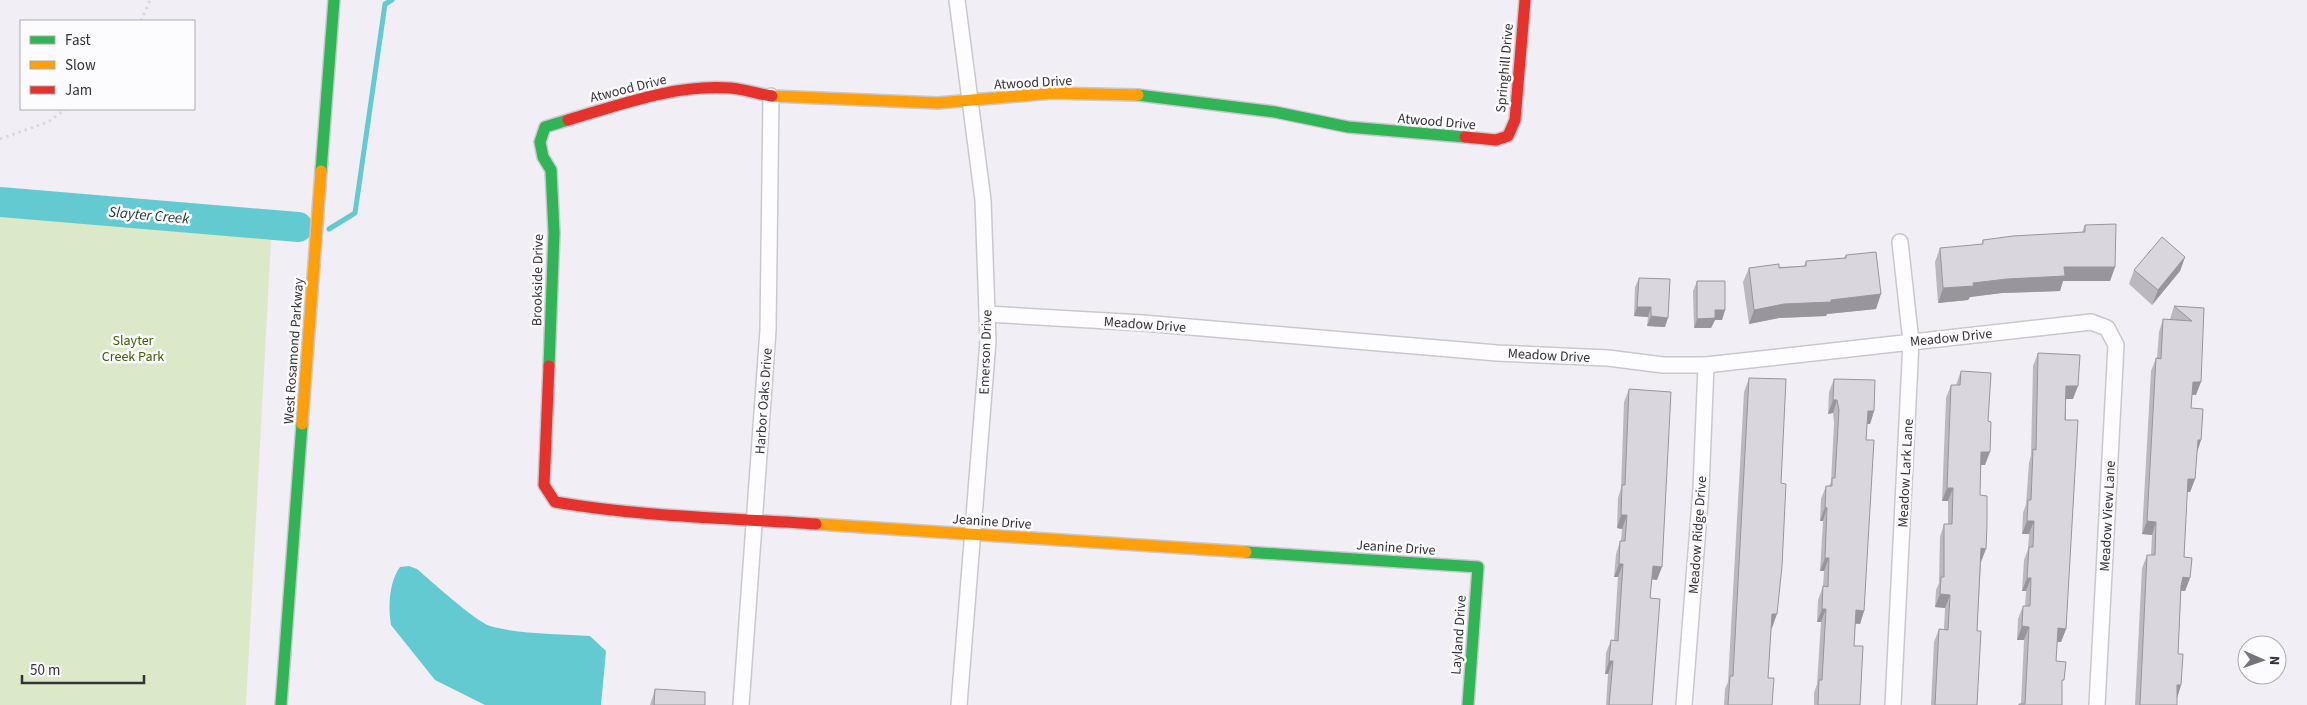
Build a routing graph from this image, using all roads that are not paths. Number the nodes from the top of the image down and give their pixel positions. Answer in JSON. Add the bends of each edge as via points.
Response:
{"nodes":[{"id":1,"x":334,"y":0,"type":"edge"},
{"id":2,"x":957,"y":0,"type":"edge"},
{"id":3,"x":1525,"y":0,"type":"edge"},
{"id":4,"x":771,"y":96,"type":"junction"},
{"id":5,"x":970,"y":101,"type":"junction"},
{"id":6,"x":561,"y":122,"type":"joint"},
{"id":7,"x":1508,"y":136,"type":"joint"},
{"id":8,"x":1900,"y":242,"type":"dead end"},
{"id":9,"x":987,"y":314,"type":"junction"},
{"id":10,"x":2107,"y":328,"type":"joint"},
{"id":11,"x":1911,"y":342,"type":"junction"},
{"id":12,"x":1706,"y":365,"type":"junction"},
{"id":13,"x":545,"y":454,"type":"joint"},
{"id":14,"x":755,"y":520,"type":"junction"},
{"id":15,"x":972,"y":534,"type":"junction"},
{"id":16,"x":1478,"y":567,"type":"joint"},
{"id":17,"x":281,"y":705,"type":"edge"},
{"id":18,"x":741,"y":705,"type":"edge"},
{"id":19,"x":959,"y":705,"type":"edge"},
{"id":20,"x":1468,"y":705,"type":"edge"},
{"id":21,"x":1684,"y":705,"type":"edge"},
{"id":22,"x":1893,"y":705,"type":"edge"},
{"id":23,"x":2097,"y":705,"type":"edge"}],
"edges":[{"from":1,"to":17,"type":"street","name":"West Rosamond Parkway"},
{"from":2,"to":5,"type":"street","name":"Emerson Drive"},
{"from":3,"to":7,"type":"street","name":"Springhill Drive","via":[[1515,120]]},
{"from":4,"to":5,"type":"street","name":"Atwood Drive","via":[[938,103]]},
{"from":4,"to":6,"type":"street","name":"Atwood Drive","via":[[730,88],[683,90]]},
{"from":4,"to":14,"type":"street","name":"Harbor Oaks Drive","via":[[768,330]]},
{"from":5,"to":7,"type":"street","name":"Atwood Drive","via":[[1052,93],[1148,95],[1274,112],[1348,127],[1483,140]]},
{"from":5,"to":9,"type":"street","name":"Emerson Drive","via":[[983,200]]},
{"from":6,"to":13,"type":"street","name":"Brookside Drive","via":[[545,127],[540,142],[543,157],[551,170],[554,233]]},
{"from":8,"to":11,"type":"street","name":"Meadow Lark Lane"},
{"from":9,"to":12,"type":"street","name":"Meadow Drive","via":[[1143,323],[1497,353],[1608,358],[1663,365]]},
{"from":9,"to":15,"type":"street","name":"Emerson Drive","via":[[988,341]]},
{"from":10,"to":11,"type":"street","name":"Meadow Drive","via":[[2091,322]]},
{"from":10,"to":23,"type":"street","name":"Meadow View Lane","via":[[2116,345]]},
{"from":11,"to":12,"type":"street","name":"Meadow Drive"},
{"from":11,"to":22,"type":"street","name":"Meadow Lark Lane"},
{"from":12,"to":21,"type":"street","name":"Meadow Ridge Drive","via":[[1701,489]]},
{"from":13,"to":14,"type":"street","name":"Jeanine Drive","via":[[544,485],[555,502],[589,508]]},
{"from":14,"to":15,"type":"street","name":"Jeanine Drive"},
{"from":14,"to":18,"type":"street","name":"Harbor Oaks Drive"},
{"from":15,"to":16,"type":"street","name":"Jeanine Drive"},
{"from":15,"to":19,"type":"street","name":"Emerson Drive"},
{"from":16,"to":20,"type":"street","name":"Layland Drive"}]}
